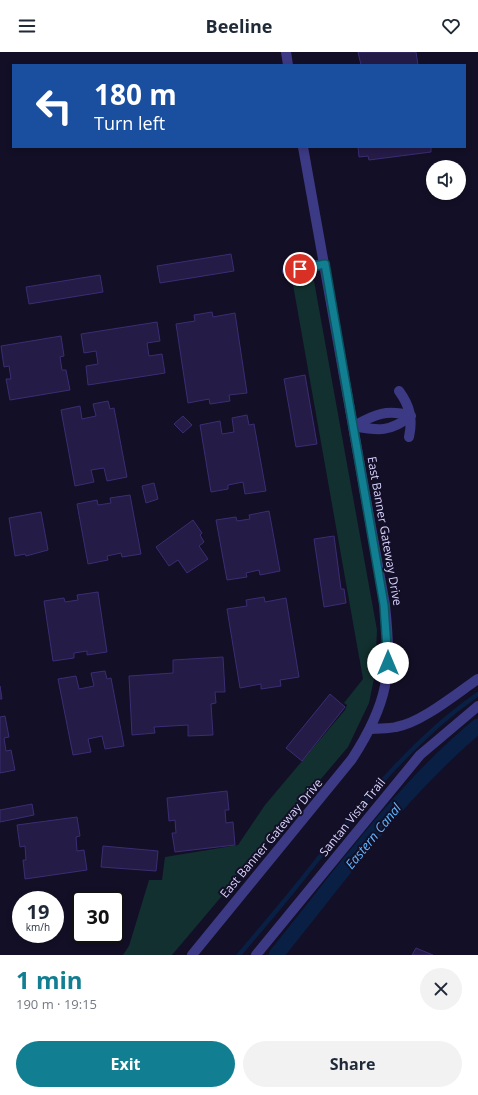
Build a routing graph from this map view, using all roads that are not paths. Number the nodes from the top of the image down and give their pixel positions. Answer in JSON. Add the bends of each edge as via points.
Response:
{"nodes":[{"id":1,"x":286,"y":52,"type":"edge"},
{"id":2,"x":288,"y":64,"type":"edge"},
{"id":3,"x":303,"y":148,"type":"edge"},
{"id":4,"x":325,"y":264,"type":"junction"},
{"id":5,"x":287,"y":271,"type":"dead end"},
{"id":6,"x":399,"y":391,"type":"dead end"},
{"id":7,"x":411,"y":416,"type":"junction"},
{"id":8,"x":354,"y":426,"type":"junction"},
{"id":9,"x":409,"y":437,"type":"dead end"},
{"id":10,"x":478,"y":679,"type":"edge"},
{"id":11,"x":478,"y":706,"type":"edge"},
{"id":12,"x":371,"y":729,"type":"junction"},
{"id":13,"x":192,"y":955,"type":"edge"},
{"id":14,"x":256,"y":955,"type":"edge"}],
"edges":[{"from":1,"to":2,"type":"street"},
{"from":3,"to":4,"type":"street","name":"East Banner Gateway Drive"},
{"from":4,"to":5,"type":"street"},
{"from":4,"to":8,"type":"street","name":"East Banner Gateway Drive"},
{"from":6,"to":7,"type":"street","via":[[406,400]]},
{"from":7,"to":8,"type":"street","via":[[395,412],[372,416]]},
{"from":7,"to":8,"type":"street","via":[[398,426],[374,430]]},
{"from":7,"to":9,"type":"street"},
{"from":8,"to":12,"type":"street","name":"East Banner Gateway Drive","via":[[387,630],[387,675],[382,702]]},
{"from":10,"to":12,"type":"street","via":[[409,724]]},
{"from":11,"to":14,"type":"street","name":"Santan Vista Trail","via":[[420,755]]},
{"from":12,"to":13,"type":"street","name":"East Banner Gateway Drive","via":[[338,778]]}]}
